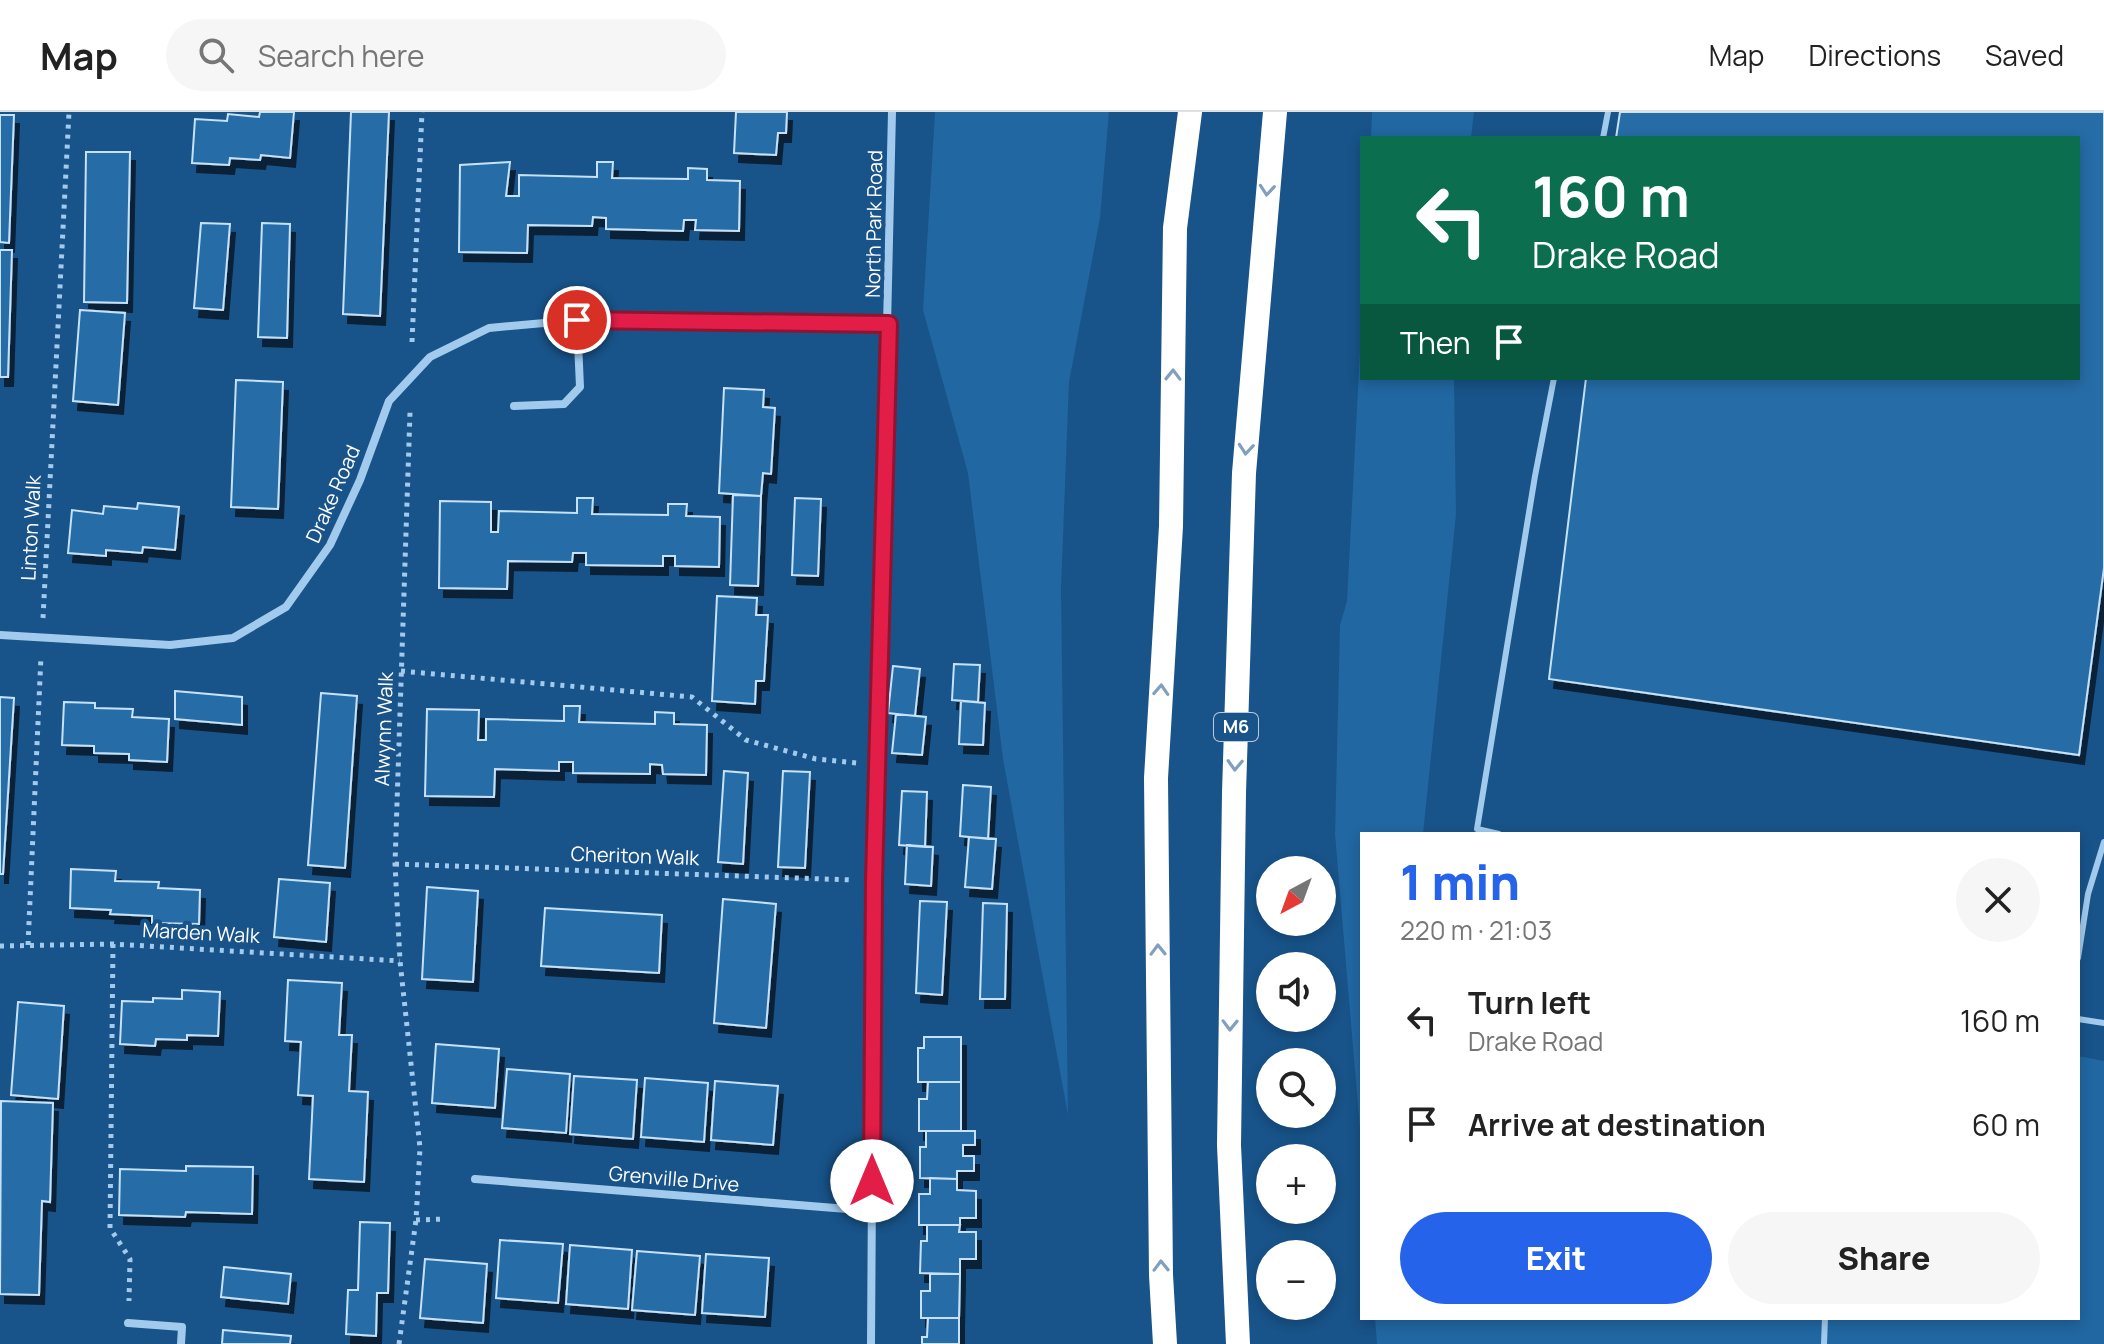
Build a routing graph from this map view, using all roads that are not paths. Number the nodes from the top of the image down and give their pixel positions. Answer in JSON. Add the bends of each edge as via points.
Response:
{"nodes":[{"id":1,"x":892,"y":112,"type":"edge"},
{"id":2,"x":1190,"y":112,"type":"edge"},
{"id":3,"x":1275,"y":112,"type":"edge"},
{"id":4,"x":1608,"y":112,"type":"edge"},
{"id":5,"x":1603,"y":136,"type":"edge"},
{"id":6,"x":577,"y":320,"type":"junction"},
{"id":7,"x":889,"y":324,"type":"junction"},
{"id":8,"x":1554,"y":380,"type":"edge"},
{"id":9,"x":514,"y":406,"type":"dead end"},
{"id":10,"x":0,"y":635,"type":"edge"},
{"id":11,"x":1490,"y":832,"type":"edge"},
{"id":12,"x":2104,"y":842,"type":"edge"},
{"id":13,"x":2080,"y":945,"type":"edge"},
{"id":14,"x":2080,"y":1019,"type":"edge"},
{"id":15,"x":2104,"y":1023,"type":"edge"},
{"id":16,"x":475,"y":1179,"type":"dead end"},
{"id":17,"x":872,"y":1211,"type":"junction"},
{"id":18,"x":1825,"y":1320,"type":"edge"},
{"id":19,"x":128,"y":1323,"type":"road end"},
{"id":20,"x":181,"y":1344,"type":"edge"},
{"id":21,"x":871,"y":1344,"type":"edge"},
{"id":22,"x":1165,"y":1344,"type":"edge"},
{"id":23,"x":1238,"y":1344,"type":"edge"},
{"id":24,"x":1824,"y":1344,"type":"edge"}],
"edges":[{"from":1,"to":7,"type":"street","name":"North Park Road"},
{"from":22,"to":2,"type":"highway","one_way":true,"via":[[1156,778],[1171,526],[1175,228]]},
{"from":3,"to":23,"type":"highway","number":"M6","one_way":true,"via":[[1244,473],[1234,793],[1229,1145]]},
{"from":4,"to":5,"type":"lane"},
{"from":6,"to":7,"type":"street","name":"Drake Road"},
{"from":6,"to":9,"type":"street","via":[[580,387],[564,404]]},
{"from":6,"to":10,"type":"street","name":"Drake Road","via":[[489,328],[430,357],[389,401],[330,545],[286,607],[233,638],[170,645]]},
{"from":7,"to":17,"type":"street","name":"North Park Road","via":[[874,881]]},
{"from":8,"to":11,"type":"lane","via":[[1477,829]]},
{"from":12,"to":13,"type":"lane"},
{"from":14,"to":15,"type":"lane"},
{"from":16,"to":17,"type":"street","name":"Grenville Drive"},
{"from":17,"to":21,"type":"street","name":"North Park Road"},
{"from":18,"to":24,"type":"lane"},
{"from":19,"to":20,"type":"street","via":[[182,1327]]}]}
